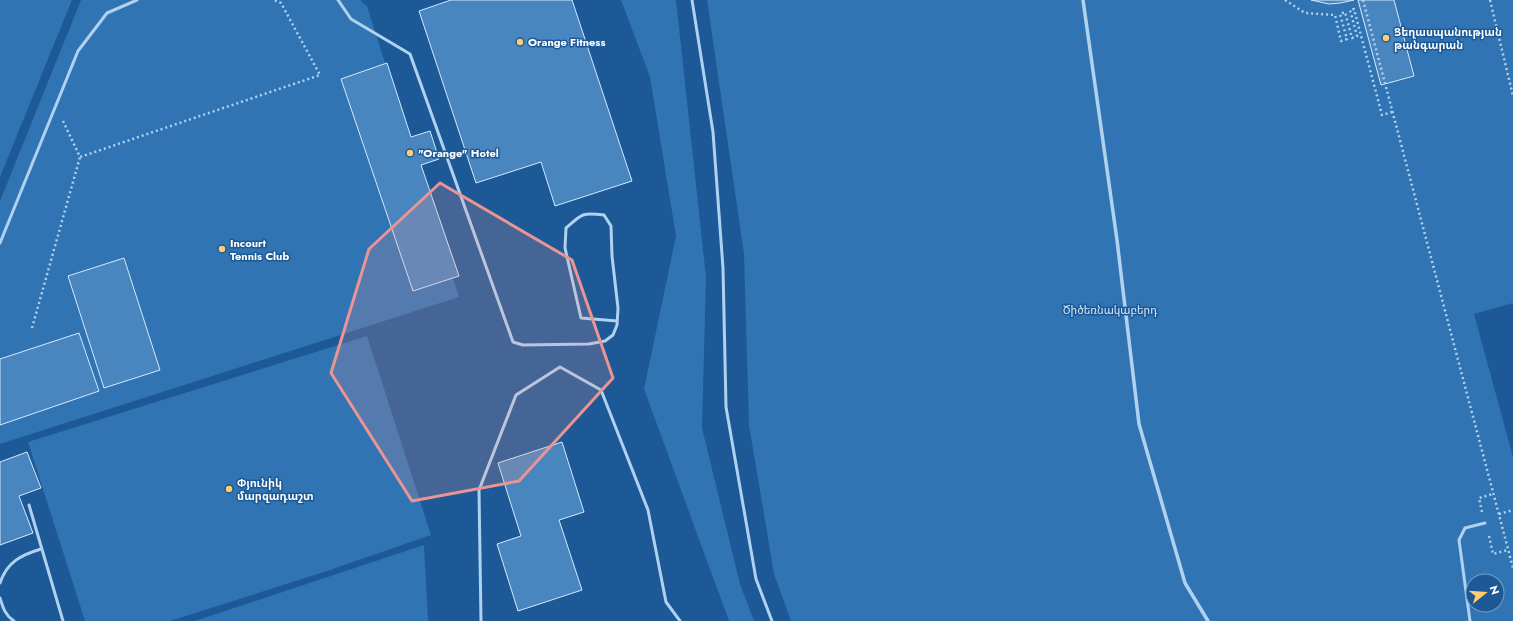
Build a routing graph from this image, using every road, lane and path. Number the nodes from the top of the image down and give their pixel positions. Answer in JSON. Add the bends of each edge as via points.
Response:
{"nodes":[{"id":1,"x":137,"y":0,"type":"edge"},
{"id":2,"x":274,"y":0,"type":"edge"},
{"id":3,"x":338,"y":0,"type":"edge"},
{"id":4,"x":692,"y":0,"type":"edge"},
{"id":5,"x":1084,"y":0,"type":"edge"},
{"id":6,"x":1285,"y":0,"type":"edge"},
{"id":7,"x":1363,"y":0,"type":"edge"},
{"id":8,"x":1490,"y":0,"type":"edge"},
{"id":9,"x":1513,"y":96,"type":"edge"},
{"id":10,"x":56,"y":106,"type":"junction"},
{"id":11,"x":1392,"y":112,"type":"junction"},
{"id":12,"x":80,"y":157,"type":"junction"},
{"id":13,"x":0,"y":243,"type":"edge"},
{"id":14,"x":618,"y":321,"type":"junction"},
{"id":15,"x":32,"y":328,"type":"dead end"},
{"id":16,"x":1493,"y":494,"type":"junction"},
{"id":17,"x":29,"y":505,"type":"dead end"},
{"id":18,"x":1513,"y":510,"type":"edge"},
{"id":19,"x":1498,"y":514,"type":"junction"},
{"id":20,"x":1485,"y":523,"type":"junction"},
{"id":21,"x":41,"y":549,"type":"junction"},
{"id":22,"x":1508,"y":550,"type":"junction"},
{"id":23,"x":1513,"y":568,"type":"edge"},
{"id":24,"x":0,"y":583,"type":"edge"},
{"id":25,"x":0,"y":598,"type":"edge"},
{"id":26,"x":63,"y":620,"type":"edge"},
{"id":27,"x":14,"y":621,"type":"edge"},
{"id":28,"x":59,"y":621,"type":"edge"},
{"id":29,"x":481,"y":621,"type":"edge"},
{"id":30,"x":680,"y":621,"type":"edge"},
{"id":31,"x":772,"y":621,"type":"edge"},
{"id":32,"x":1208,"y":621,"type":"edge"},
{"id":33,"x":1470,"y":621,"type":"edge"}],
"edges":[{"from":1,"to":10,"type":"lane","via":[[107,13],[78,51]]},
{"from":2,"to":12,"type":"path","via":[[281,3],[320,76]]},
{"from":3,"to":14,"type":"lane","via":[[351,20],[410,54],[513,342],[523,345],[604,342],[613,335]]},
{"from":4,"to":31,"type":"lane","via":[[713,132],[723,268],[726,407],[756,579]]},
{"from":5,"to":32,"type":"street","via":[[1139,424],[1185,583]]},
{"from":6,"to":11,"type":"path","via":[[1305,13],[1335,15],[1341,41],[1347,39],[1340,14],[1345,12],[1352,38],[1357,36],[1350,10],[1354,9],[1382,115]]},
{"from":7,"to":11,"type":"path"},
{"from":8,"to":9,"type":"path"},
{"from":10,"to":12,"type":"path"},
{"from":10,"to":13,"type":"lane"},
{"from":11,"to":16,"type":"path"},
{"from":12,"to":15,"type":"path"},
{"from":14,"to":14,"type":"lane","via":[[582,318],[565,248],[566,228],[582,215],[604,215],[611,226]]},
{"from":16,"to":19,"type":"path"},
{"from":16,"to":20,"type":"path","via":[[1479,498]]},
{"from":17,"to":21,"type":"lane"},
{"from":18,"to":19,"type":"path"},
{"from":19,"to":22,"type":"path"},
{"from":20,"to":22,"type":"path","via":[[1493,554]]},
{"from":20,"to":33,"type":"lane","via":[[1465,528],[1459,540]]},
{"from":21,"to":24,"type":"lane","via":[[24,554],[12,563],[3,573]]},
{"from":21,"to":26,"type":"lane"},
{"from":22,"to":23,"type":"path"},
{"from":25,"to":27,"type":"lane","via":[[3,610]]},
{"from":26,"to":28,"type":"lane"},
{"from":29,"to":30,"type":"lane","via":[[480,490],[516,395],[560,367],[601,390],[648,510],[666,602]]}]}
